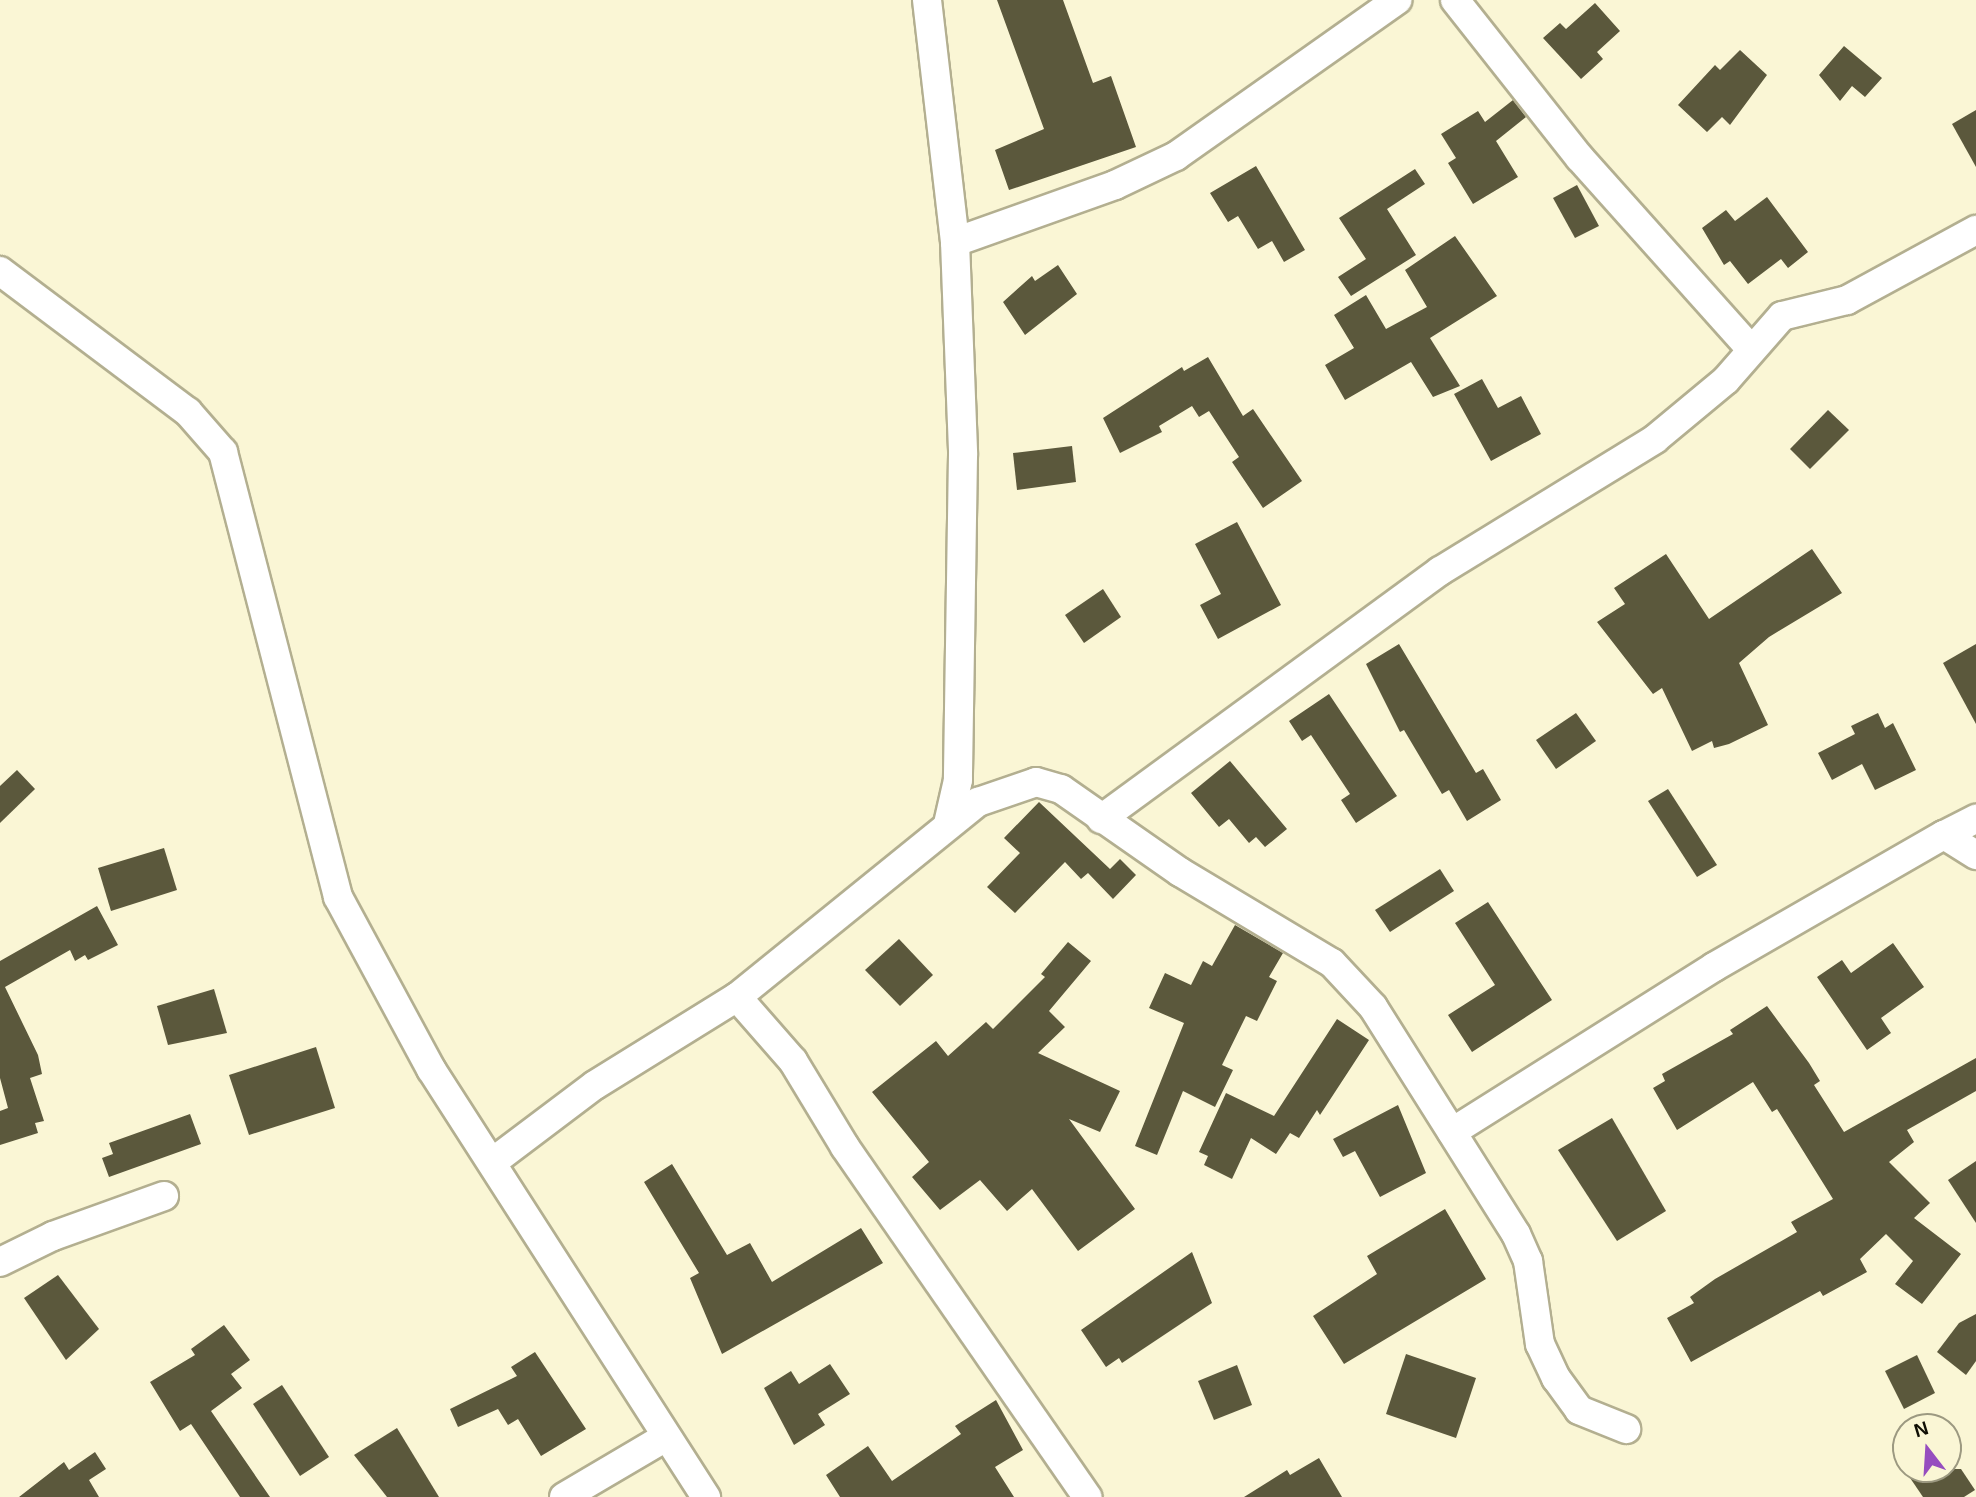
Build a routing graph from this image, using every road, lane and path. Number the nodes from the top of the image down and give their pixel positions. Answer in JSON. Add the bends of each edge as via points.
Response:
{"nodes":[{"id":1,"x":927,"y":0,"type":"edge"},
{"id":2,"x":1397,"y":0,"type":"edge"},
{"id":3,"x":1455,"y":0,"type":"edge"},
{"id":4,"x":1976,"y":230,"type":"edge"},
{"id":5,"x":955,"y":242,"type":"junction"},
{"id":6,"x":0,"y":271,"type":"edge"},
{"id":7,"x":1750,"y":348,"type":"junction"},
{"id":8,"x":1101,"y":819,"type":"junction"},
{"id":9,"x":1976,"y":819,"type":"edge"},
{"id":10,"x":948,"y":824,"type":"junction"},
{"id":11,"x":1944,"y":835,"type":"junction"},
{"id":12,"x":1976,"y":855,"type":"edge"},
{"id":13,"x":737,"y":997,"type":"junction"},
{"id":14,"x":1452,"y":1132,"type":"junction"},
{"id":15,"x":494,"y":1161,"type":"junction"},
{"id":16,"x":164,"y":1196,"type":"dead end"},
{"id":17,"x":0,"y":1262,"type":"edge"},
{"id":18,"x":1626,"y":1429,"type":"dead end"},
{"id":19,"x":664,"y":1438,"type":"junction"},
{"id":20,"x":564,"y":1497,"type":"edge"},
{"id":21,"x":706,"y":1497,"type":"edge"},
{"id":22,"x":1087,"y":1497,"type":"edge"}],
"edges":[{"from":1,"to":5,"type":"street"},
{"from":2,"to":5,"type":"street","via":[[1177,156],[1115,186]]},
{"from":3,"to":7,"type":"street","via":[[1588,168]]},
{"from":4,"to":7,"type":"street","via":[[1847,300],[1782,316]]},
{"from":5,"to":10,"type":"street","via":[[963,621],[958,780]]},
{"from":6,"to":15,"type":"street","via":[[188,412],[223,452],[338,897],[431,1069]]},
{"from":7,"to":8,"type":"street","via":[[1726,380],[1655,439],[1440,571]]},
{"from":8,"to":10,"type":"street","via":[[1061,789],[1036,782],[1002,790]]},
{"from":8,"to":14,"type":"street","via":[[1332,963],[1373,1007]]},
{"from":9,"to":11,"type":"street"},
{"from":10,"to":13,"type":"street"},
{"from":11,"to":12,"type":"street"},
{"from":11,"to":14,"type":"street","via":[[1714,967]]},
{"from":13,"to":15,"type":"street","via":[[595,1085]]},
{"from":13,"to":22,"type":"street","via":[[793,1061],[845,1147]]},
{"from":14,"to":18,"type":"street","via":[[1524,1252],[1541,1344],[1556,1378],[1580,1410]]},
{"from":15,"to":19,"type":"street"},
{"from":16,"to":17,"type":"street","via":[[53,1236]]},
{"from":19,"to":20,"type":"street"},
{"from":19,"to":21,"type":"street"}]}
